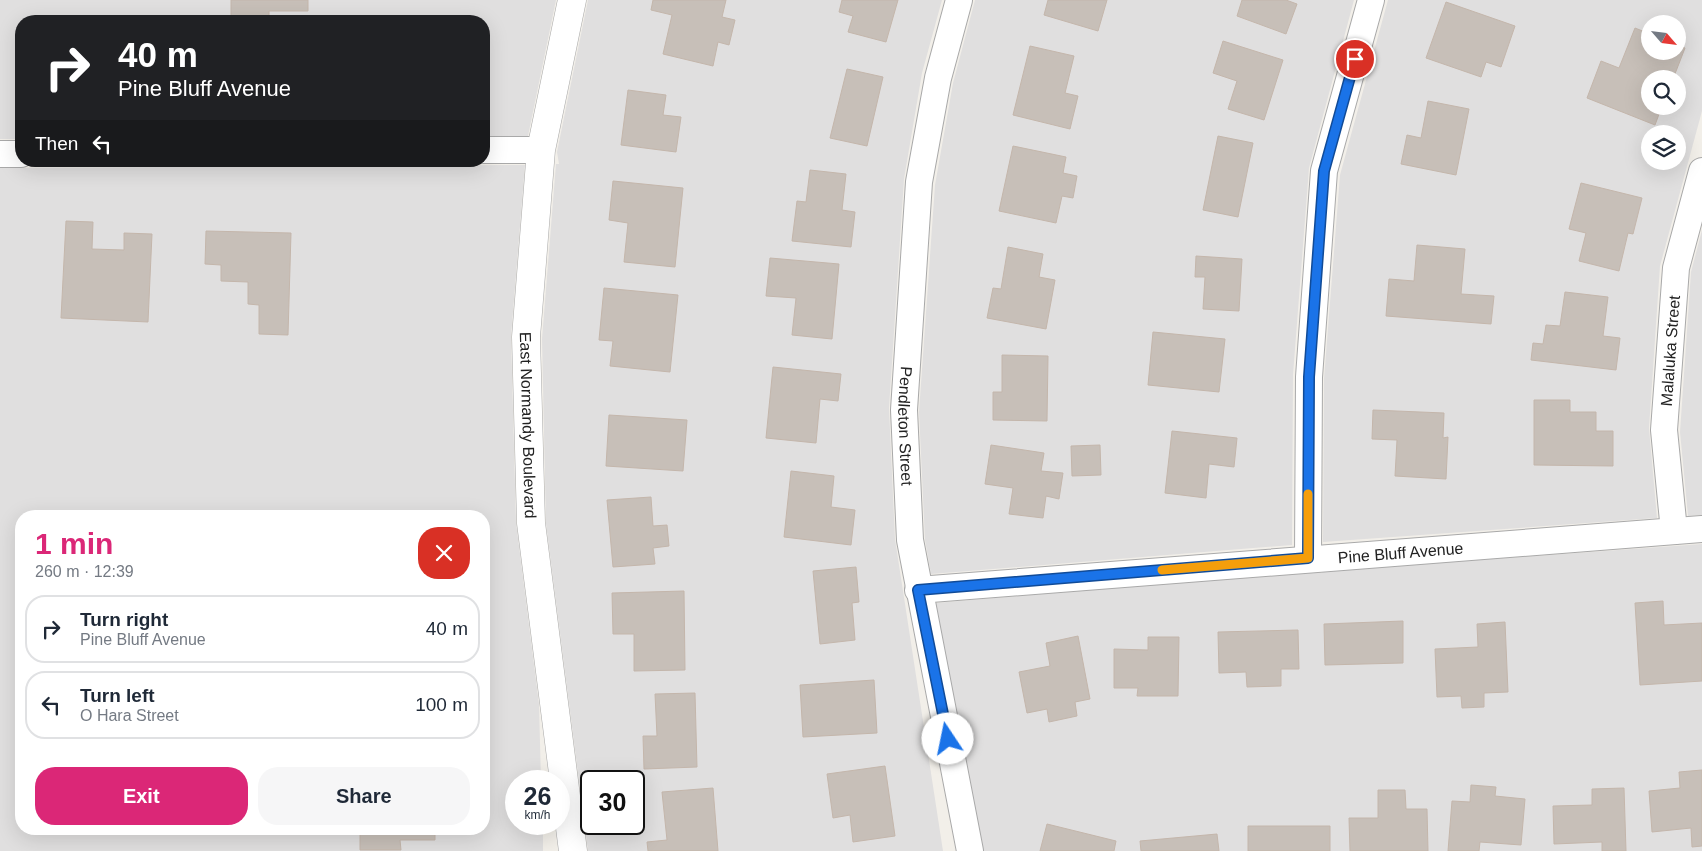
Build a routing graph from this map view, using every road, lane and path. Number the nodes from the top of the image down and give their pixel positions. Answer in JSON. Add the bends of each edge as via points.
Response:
{"nodes":[{"id":1,"x":572,"y":0,"type":"edge"},
{"id":2,"x":959,"y":0,"type":"edge"},
{"id":3,"x":1371,"y":0,"type":"edge"},
{"id":4,"x":490,"y":150,"type":"edge"},
{"id":5,"x":541,"y":150,"type":"junction"},
{"id":6,"x":0,"y":154,"type":"edge"},
{"id":7,"x":15,"y":154,"type":"edge"},
{"id":8,"x":1702,"y":172,"type":"edge"},
{"id":9,"x":1702,"y":529,"type":"edge"},
{"id":10,"x":1674,"y":531,"type":"junction"},
{"id":11,"x":1308,"y":558,"type":"junction"},
{"id":12,"x":918,"y":590,"type":"junction"},
{"id":13,"x":573,"y":851,"type":"edge"},
{"id":14,"x":970,"y":851,"type":"edge"}],
"edges":[{"from":1,"to":5,"type":"street","name":"East Normandy Boulevard"},
{"from":2,"to":12,"type":"street","name":"Pendleton Street","via":[[938,78],[919,192],[904,410],[910,540]]},
{"from":3,"to":11,"type":"street","via":[[1324,171],[1309,377]]},
{"from":4,"to":5,"type":"street"},
{"from":5,"to":13,"type":"street","name":"East Normandy Boulevard","via":[[526,337],[531,524]]},
{"from":6,"to":7,"type":"street"},
{"from":8,"to":10,"type":"street","name":"Malaluka Street","via":[[1675,278],[1664,430]]},
{"from":9,"to":10,"type":"street","name":"Pine Bluff Avenue"},
{"from":10,"to":11,"type":"street","name":"Pine Bluff Avenue"},
{"from":11,"to":12,"type":"street","name":"Pine Bluff Avenue"},
{"from":12,"to":14,"type":"street","name":"Pendleton Street"}]}
